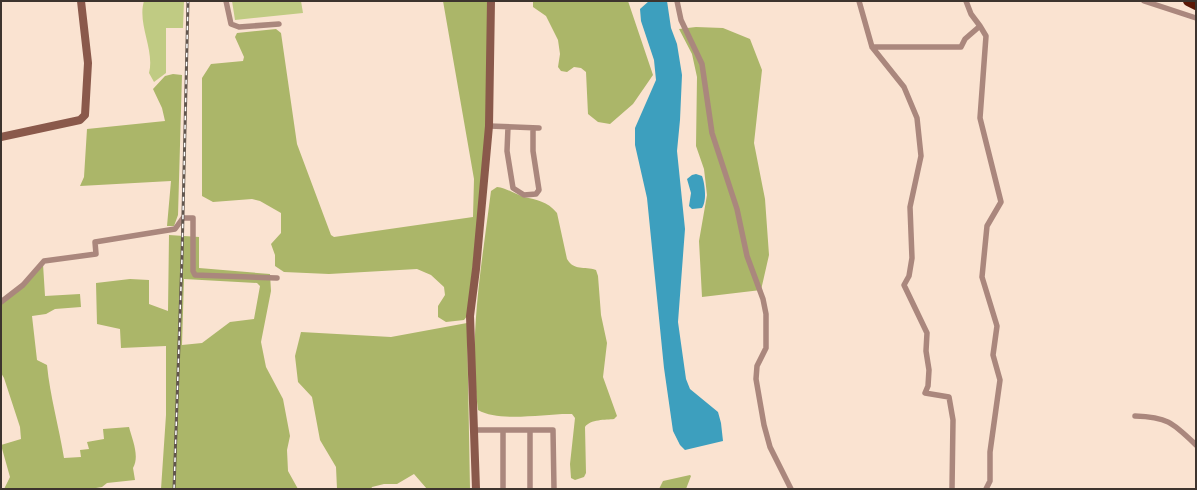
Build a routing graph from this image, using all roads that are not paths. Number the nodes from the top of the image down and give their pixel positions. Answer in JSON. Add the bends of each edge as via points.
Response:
{"nodes":[{"id":1,"x":81,"y":1,"type":"edge"},
{"id":2,"x":226,"y":1,"type":"edge"},
{"id":3,"x":491,"y":1,"type":"edge"},
{"id":4,"x":678,"y":1,"type":"edge"},
{"id":5,"x":859,"y":1,"type":"edge"},
{"id":6,"x":966,"y":1,"type":"edge"},
{"id":7,"x":1144,"y":1,"type":"edge"},
{"id":8,"x":1188,"y":1,"type":"edge"},
{"id":9,"x":1196,"y":5,"type":"edge"},
{"id":10,"x":1196,"y":18,"type":"edge"},
{"id":11,"x":280,"y":24,"type":"dead end"},
{"id":12,"x":980,"y":26,"type":"junction"},
{"id":13,"x":872,"y":47,"type":"junction"},
{"id":14,"x":489,"y":126,"type":"junction"},
{"id":15,"x":508,"y":127,"type":"junction"},
{"id":16,"x":1,"y":137,"type":"edge"},
{"id":17,"x":277,"y":278,"type":"dead end"},
{"id":18,"x":1,"y":302,"type":"edge"},
{"id":19,"x":1135,"y":416,"type":"dead end"},
{"id":20,"x":474,"y":430,"type":"junction"},
{"id":21,"x":503,"y":430,"type":"junction"},
{"id":22,"x":530,"y":430,"type":"junction"},
{"id":23,"x":1196,"y":445,"type":"edge"},
{"id":24,"x":476,"y":489,"type":"edge"},
{"id":25,"x":503,"y":489,"type":"edge"},
{"id":26,"x":530,"y":489,"type":"edge"},
{"id":27,"x":554,"y":489,"type":"edge"},
{"id":28,"x":791,"y":489,"type":"edge"},
{"id":29,"x":952,"y":489,"type":"edge"},
{"id":30,"x":986,"y":489,"type":"edge"}],
"edges":[{"from":1,"to":16,"type":"street","via":[[88,63],[85,115],[80,120]]},
{"from":2,"to":11,"type":"street","via":[[232,24],[239,27]]},
{"from":3,"to":14,"type":"street"},
{"from":4,"to":28,"type":"street","via":[[681,20],[702,64],[712,133],[737,209],[747,256],[763,299],[766,314],[766,348],[757,366],[756,379],[770,447]]},
{"from":5,"to":13,"type":"street"},
{"from":6,"to":12,"type":"street"},
{"from":7,"to":10,"type":"street"},
{"from":8,"to":9,"type":"highway"},
{"from":12,"to":13,"type":"street","via":[[960,47]]},
{"from":12,"to":30,"type":"street","via":[[986,36],[980,118],[1001,202],[987,226],[982,277],[997,326],[993,355],[1000,380],[990,452],[990,481]]},
{"from":13,"to":29,"type":"street","via":[[904,87],[917,118],[921,156],[910,207],[912,258],[909,276],[904,284],[927,333],[929,370],[926,393],[949,397],[953,420]]},
{"from":14,"to":15,"type":"street"},
{"from":14,"to":20,"type":"street","via":[[470,316]]},
{"from":15,"to":15,"type":"street","via":[[536,128],[533,151],[539,190],[536,194],[524,195],[513,188],[507,151]]},
{"from":17,"to":18,"type":"street","via":[[195,275],[193,218],[183,218],[175,229],[95,242],[96,254],[44,261],[23,285]]},
{"from":19,"to":23,"type":"street","via":[[1165,419],[1178,426]]},
{"from":20,"to":21,"type":"street"},
{"from":20,"to":24,"type":"street"},
{"from":21,"to":22,"type":"street"},
{"from":21,"to":25,"type":"street"},
{"from":22,"to":26,"type":"street"},
{"from":22,"to":27,"type":"street","via":[[553,430]]}]}
